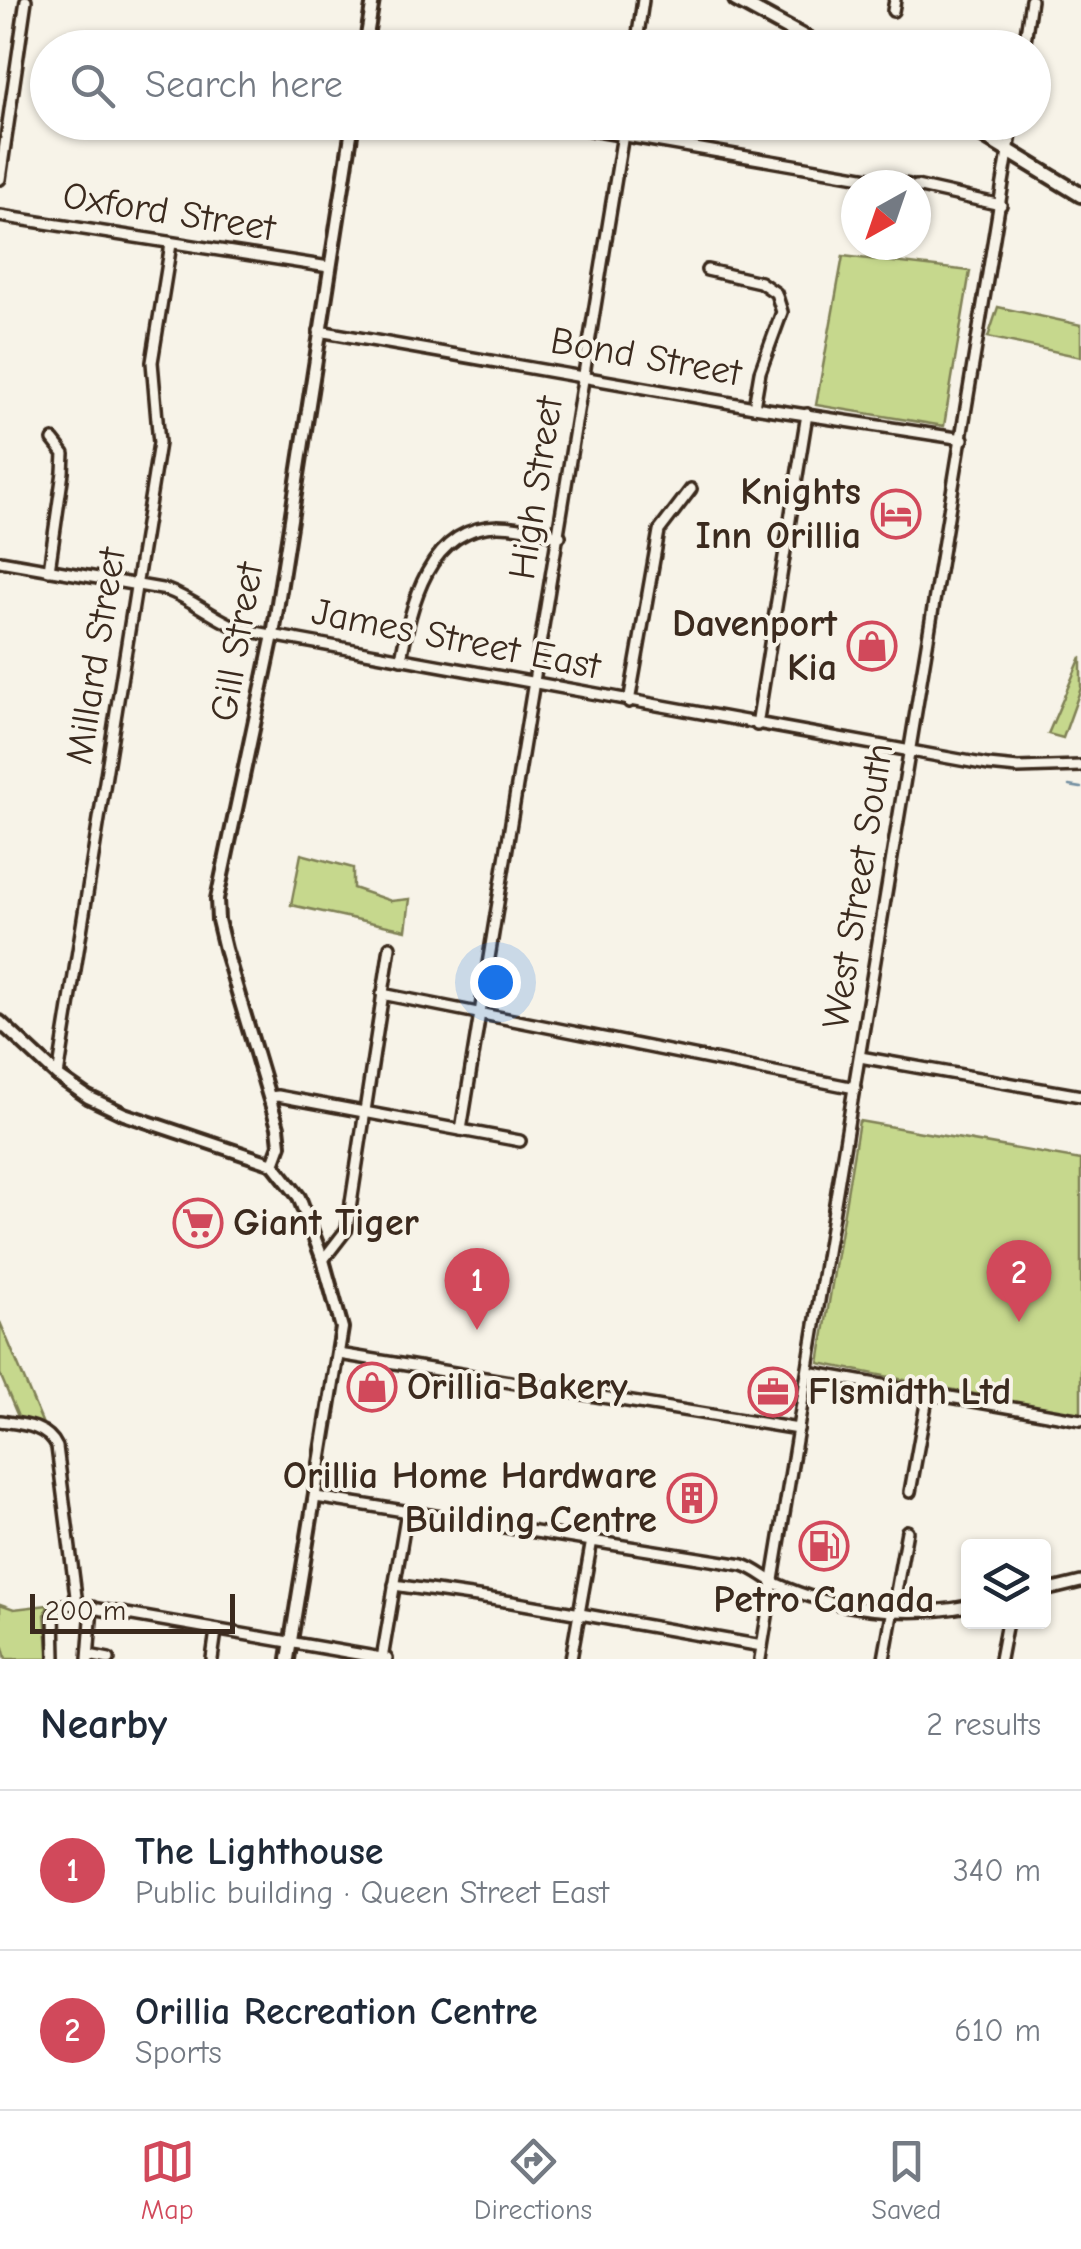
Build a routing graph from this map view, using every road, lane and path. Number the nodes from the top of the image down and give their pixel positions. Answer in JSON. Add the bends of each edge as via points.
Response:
{"nodes":[{"id":1,"x":26,"y":0,"type":"edge"},
{"id":2,"x":373,"y":0,"type":"edge"},
{"id":3,"x":644,"y":0,"type":"edge"},
{"id":4,"x":736,"y":0,"type":"edge"},
{"id":5,"x":895,"y":0,"type":"edge"},
{"id":6,"x":1032,"y":0,"type":"edge"},
{"id":7,"x":893,"y":12,"type":"dead end"},
{"id":8,"x":368,"y":30,"type":"edge"},
{"id":9,"x":639,"y":30,"type":"edge"},
{"id":10,"x":791,"y":30,"type":"edge"},
{"id":11,"x":1027,"y":30,"type":"edge"},
{"id":12,"x":350,"y":140,"type":"edge"},
{"id":13,"x":622,"y":140,"type":"edge"},
{"id":14,"x":651,"y":140,"type":"edge"},
{"id":15,"x":992,"y":140,"type":"edge"},
{"id":16,"x":1010,"y":140,"type":"edge"},
{"id":17,"x":1009,"y":150,"type":"junction"},
{"id":18,"x":841,"y":173,"type":"edge"},
{"id":19,"x":0,"y":178,"type":"edge"},
{"id":20,"x":931,"y":190,"type":"edge"},
{"id":21,"x":1081,"y":194,"type":"edge"},
{"id":22,"x":1002,"y":205,"type":"junction"},
{"id":23,"x":0,"y":216,"type":"edge"},
{"id":24,"x":171,"y":244,"type":"junction"},
{"id":25,"x":329,"y":267,"type":"junction"},
{"id":26,"x":707,"y":270,"type":"dead end"},
{"id":27,"x":319,"y":332,"type":"junction"},
{"id":28,"x":584,"y":376,"type":"junction"},
{"id":29,"x":754,"y":407,"type":"junction"},
{"id":30,"x":806,"y":414,"type":"junction"},
{"id":31,"x":964,"y":439,"type":"junction"},
{"id":32,"x":53,"y":440,"type":"dead end"},
{"id":33,"x":691,"y":490,"type":"dead end"},
{"id":34,"x":560,"y":536,"type":"junction"},
{"id":35,"x":0,"y":561,"type":"edge"},
{"id":36,"x":50,"y":570,"type":"junction"},
{"id":37,"x":138,"y":585,"type":"junction"},
{"id":38,"x":273,"y":635,"type":"junction"},
{"id":39,"x":401,"y":659,"type":"junction"},
{"id":40,"x":535,"y":685,"type":"junction"},
{"id":41,"x":629,"y":702,"type":"junction"},
{"id":42,"x":757,"y":725,"type":"junction"},
{"id":43,"x":910,"y":751,"type":"junction"},
{"id":44,"x":1081,"y":766,"type":"edge"},
{"id":45,"x":390,"y":947,"type":"dead end"},
{"id":46,"x":382,"y":994,"type":"junction"},
{"id":47,"x":481,"y":1016,"type":"junction"},
{"id":48,"x":0,"y":1022,"type":"edge"},
{"id":49,"x":860,"y":1058,"type":"junction"},
{"id":50,"x":58,"y":1076,"type":"junction"},
{"id":51,"x":855,"y":1088,"type":"junction"},
{"id":52,"x":1081,"y":1096,"type":"edge"},
{"id":53,"x":270,"y":1097,"type":"junction"},
{"id":54,"x":367,"y":1112,"type":"junction"},
{"id":55,"x":461,"y":1130,"type":"junction"},
{"id":56,"x":520,"y":1142,"type":"dead end"},
{"id":57,"x":273,"y":1164,"type":"junction"},
{"id":58,"x":323,"y":1260,"type":"junction"},
{"id":59,"x":339,"y":1354,"type":"junction"},
{"id":60,"x":808,"y":1372,"type":"junction"},
{"id":61,"x":928,"y":1393,"type":"junction"},
{"id":62,"x":1081,"y":1420,"type":"edge"},
{"id":63,"x":0,"y":1421,"type":"edge"},
{"id":64,"x":798,"y":1429,"type":"junction"},
{"id":65,"x":910,"y":1492,"type":"dead end"},
{"id":66,"x":316,"y":1497,"type":"junction"},
{"id":67,"x":407,"y":1511,"type":"junction"},
{"id":68,"x":907,"y":1531,"type":"dead end"},
{"id":69,"x":592,"y":1540,"type":"junction"},
{"id":70,"x":774,"y":1582,"type":"junction"},
{"id":71,"x":1081,"y":1582,"type":"edge"},
{"id":72,"x":394,"y":1585,"type":"junction"},
{"id":73,"x":1051,"y":1589,"type":"edge"},
{"id":74,"x":77,"y":1604,"type":"junction"},
{"id":75,"x":92,"y":1607,"type":"junction"},
{"id":76,"x":961,"y":1607,"type":"edge"},
{"id":77,"x":892,"y":1611,"type":"junction"},
{"id":78,"x":579,"y":1614,"type":"junction"},
{"id":79,"x":1006,"y":1629,"type":"edge"},
{"id":80,"x":216,"y":1631,"type":"junction"},
{"id":81,"x":291,"y":1643,"type":"junction"},
{"id":82,"x":762,"y":1646,"type":"junction"},
{"id":83,"x":88,"y":1657,"type":"edge"},
{"id":84,"x":56,"y":1659,"type":"edge"},
{"id":85,"x":110,"y":1659,"type":"edge"},
{"id":86,"x":212,"y":1659,"type":"edge"},
{"id":87,"x":288,"y":1659,"type":"edge"},
{"id":88,"x":384,"y":1659,"type":"edge"},
{"id":89,"x":571,"y":1659,"type":"edge"},
{"id":90,"x":760,"y":1659,"type":"edge"},
{"id":91,"x":884,"y":1659,"type":"edge"},
{"id":92,"x":1000,"y":1659,"type":"edge"}],
"edges":[{"from":1,"to":19,"type":"street"},
{"from":2,"to":8,"type":"main road"},
{"from":3,"to":9,"type":"street"},
{"from":4,"to":10,"type":"highway"},
{"from":5,"to":7,"type":"street"},
{"from":6,"to":11,"type":"street"},
{"from":12,"to":25,"type":"main road","name":"Gill Street"},
{"from":13,"to":28,"type":"street","name":"High Street"},
{"from":14,"to":18,"type":"street"},
{"from":15,"to":17,"type":"highway"},
{"from":16,"to":17,"type":"street","name":"West Street South"},
{"from":17,"to":21,"type":"highway"},
{"from":17,"to":22,"type":"street","name":"West Street South"},
{"from":20,"to":22,"type":"street"},
{"from":22,"to":31,"type":"street","name":"West Street South"},
{"from":23,"to":24,"type":"street","name":"Oxford Street"},
{"from":24,"to":25,"type":"street","name":"Oxford Street"},
{"from":24,"to":37,"type":"street","name":"Millard Street","via":[[152,362],[159,444]]},
{"from":25,"to":27,"type":"main road","name":"Gill Street"},
{"from":26,"to":29,"type":"street","via":[[760,282],[776,293],[782,312]]},
{"from":27,"to":28,"type":"street","name":"Bond Street"},
{"from":27,"to":38,"type":"main road","name":"Gill Street"},
{"from":28,"to":29,"type":"street","name":"Bond Street"},
{"from":28,"to":34,"type":"street","name":"High Street"},
{"from":29,"to":30,"type":"street","name":"Bond Street"},
{"from":30,"to":31,"type":"street","name":"Bond Street"},
{"from":30,"to":42,"type":"street"},
{"from":31,"to":43,"type":"street","name":"West Street South"},
{"from":32,"to":36,"type":"street","via":[[64,454],[64,472]]},
{"from":33,"to":41,"type":"street","via":[[659,531]]},
{"from":34,"to":39,"type":"street","via":[[494,526],[450,544],[420,582]]},
{"from":34,"to":40,"type":"street","name":"High Street"},
{"from":35,"to":36,"type":"street","name":"James Street East"},
{"from":36,"to":37,"type":"street","name":"James Street East"},
{"from":37,"to":38,"type":"street","name":"James Street East","via":[[180,595],[226,624]]},
{"from":37,"to":50,"type":"street","name":"Millard Street"},
{"from":38,"to":39,"type":"street","name":"James Street East"},
{"from":38,"to":53,"type":"main road","name":"Gill Street","via":[[218,899],[218,920]]},
{"from":39,"to":40,"type":"street","name":"James Street East"},
{"from":40,"to":41,"type":"street","name":"James Street East"},
{"from":40,"to":47,"type":"street","name":"High Street"},
{"from":41,"to":42,"type":"street","name":"James Street East"},
{"from":42,"to":43,"type":"street","name":"James Street East"},
{"from":43,"to":44,"type":"street","name":"James Street East","via":[[1003,767]]},
{"from":43,"to":49,"type":"street","name":"West Street South"},
{"from":45,"to":46,"type":"street"},
{"from":46,"to":47,"type":"street"},
{"from":46,"to":54,"type":"street"},
{"from":47,"to":51,"type":"street"},
{"from":47,"to":55,"type":"street","name":"High Street"},
{"from":48,"to":50,"type":"main road"},
{"from":49,"to":51,"type":"street","name":"West Street South"},
{"from":49,"to":52,"type":"street"},
{"from":50,"to":57,"type":"main road","via":[[124,1114]]},
{"from":51,"to":60,"type":"street","name":"West Street South"},
{"from":53,"to":54,"type":"street"},
{"from":53,"to":57,"type":"main road","name":"Gill Street","via":[[280,1142]]},
{"from":54,"to":55,"type":"street"},
{"from":54,"to":58,"type":"street","via":[[347,1229]]},
{"from":55,"to":56,"type":"street"},
{"from":57,"to":58,"type":"main road","via":[[299,1196]]},
{"from":58,"to":59,"type":"main road","via":[[341,1319]]},
{"from":59,"to":64,"type":"street"},
{"from":59,"to":66,"type":"main road"},
{"from":60,"to":61,"type":"street"},
{"from":60,"to":64,"type":"street","name":"West Street South"},
{"from":61,"to":62,"type":"street"},
{"from":61,"to":65,"type":"street"},
{"from":63,"to":74,"type":"street","via":[[53,1439]]},
{"from":64,"to":70,"type":"street","name":"West Street South"},
{"from":66,"to":67,"type":"street"},
{"from":66,"to":81,"type":"main road"},
{"from":67,"to":69,"type":"street"},
{"from":67,"to":72,"type":"street"},
{"from":68,"to":77,"type":"street"},
{"from":69,"to":70,"type":"street","via":[[743,1565]]},
{"from":69,"to":78,"type":"street"},
{"from":70,"to":77,"type":"street"},
{"from":70,"to":82,"type":"street","name":"West Street South"},
{"from":71,"to":73,"type":"street"},
{"from":72,"to":78,"type":"street"},
{"from":72,"to":88,"type":"street"},
{"from":74,"to":75,"type":"street"},
{"from":74,"to":84,"type":"street","via":[[54,1613]]},
{"from":75,"to":80,"type":"street"},
{"from":75,"to":83,"type":"street"},
{"from":76,"to":77,"type":"street"},
{"from":77,"to":91,"type":"street"},
{"from":78,"to":82,"type":"street"},
{"from":78,"to":89,"type":"street"},
{"from":79,"to":92,"type":"street"},
{"from":80,"to":81,"type":"street"},
{"from":80,"to":86,"type":"street"},
{"from":81,"to":87,"type":"main road"},
{"from":81,"to":88,"type":"street"},
{"from":82,"to":90,"type":"street","name":"West Street South"},
{"from":83,"to":85,"type":"street"}]}
